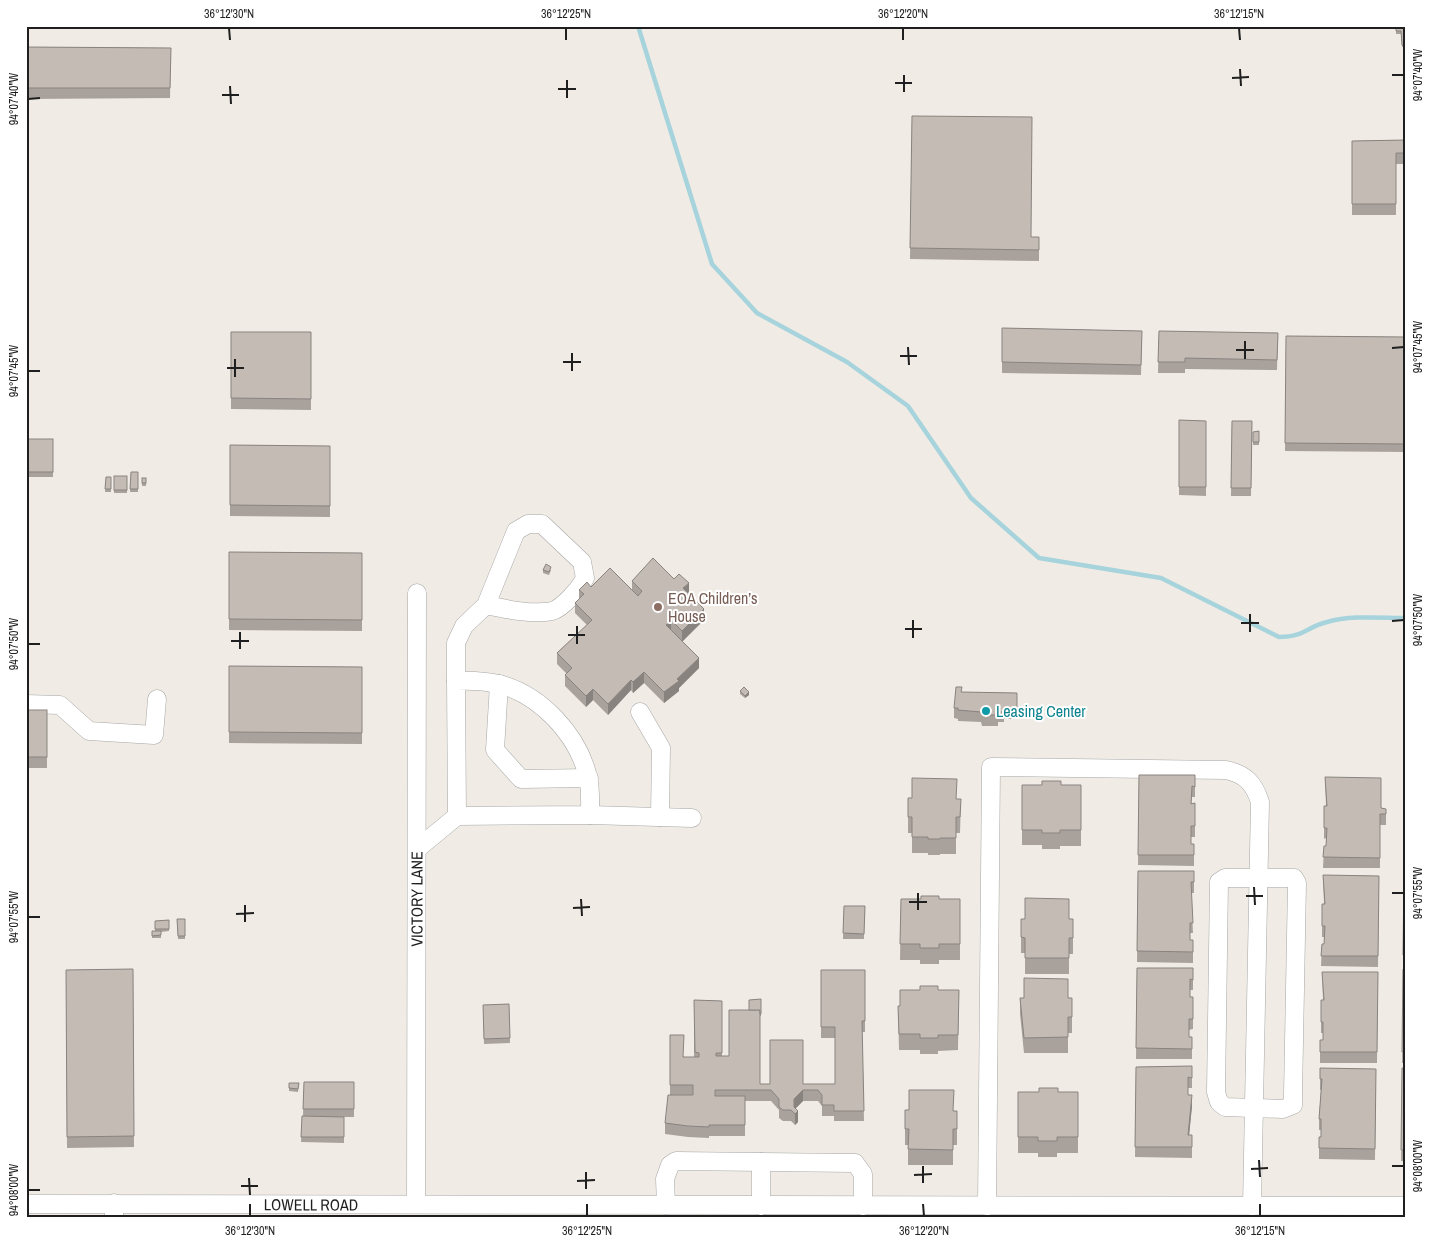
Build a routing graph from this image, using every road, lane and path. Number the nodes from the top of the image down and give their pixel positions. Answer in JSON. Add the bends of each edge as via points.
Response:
{"nodes":[{"id":1,"x":417,"y":593,"type":"dead end"},
{"id":2,"x":486,"y":605,"type":"junction"},
{"id":3,"x":456,"y":681,"type":"junction"},
{"id":4,"x":499,"y":684,"type":"junction"},
{"id":5,"x":156,"y":699,"type":"dead end"},
{"id":6,"x":26,"y":704,"type":"edge"},
{"id":7,"x":640,"y":712,"type":"dead end"},
{"id":8,"x":589,"y":778,"type":"junction"},
{"id":9,"x":590,"y":815,"type":"junction"},
{"id":10,"x":456,"y":816,"type":"junction"},
{"id":11,"x":660,"y":817,"type":"junction"},
{"id":12,"x":692,"y":818,"type":"dead end"},
{"id":13,"x":417,"y":849,"type":"junction"},
{"id":14,"x":1258,"y":878,"type":"junction"},
{"id":15,"x":1254,"y":1108,"type":"junction"},
{"id":16,"x":761,"y":1162,"type":"junction"},
{"id":17,"x":26,"y":1204,"type":"edge"},
{"id":18,"x":416,"y":1204,"type":"junction"},
{"id":19,"x":666,"y":1206,"type":"junction"},
{"id":20,"x":761,"y":1206,"type":"junction"},
{"id":21,"x":863,"y":1206,"type":"junction"},
{"id":22,"x":987,"y":1206,"type":"junction"},
{"id":23,"x":1252,"y":1206,"type":"junction"},
{"id":24,"x":1406,"y":1206,"type":"edge"},
{"id":25,"x":114,"y":1210,"type":"edge"},
{"id":26,"x":251,"y":1211,"type":"edge"},
{"id":27,"x":350,"y":1211,"type":"edge"},
{"id":28,"x":468,"y":1211,"type":"edge"},
{"id":29,"x":629,"y":1212,"type":"edge"},
{"id":30,"x":734,"y":1212,"type":"edge"},
{"id":31,"x":807,"y":1212,"type":"edge"}],
"edges":[{"from":1,"to":13,"type":"street","name":"VICTORY LANE"},
{"from":2,"to":2,"type":"street","via":[[516,531],[528,524],[542,524],[582,562],[586,578],[579,590],[554,610],[512,611]]},
{"from":2,"to":3,"type":"street","via":[[464,626],[456,643]]},
{"from":3,"to":4,"type":"street"},
{"from":3,"to":10,"type":"street"},
{"from":4,"to":8,"type":"street","via":[[522,693],[543,707],[565,729],[582,757]]},
{"from":4,"to":8,"type":"street","via":[[495,750],[521,779]]},
{"from":5,"to":6,"type":"street","via":[[154,735],[89,731],[60,705]]},
{"from":7,"to":11,"type":"street","via":[[661,748]]},
{"from":8,"to":9,"type":"street"},
{"from":9,"to":10,"type":"street"},
{"from":9,"to":11,"type":"street"},
{"from":10,"to":13,"type":"street"},
{"from":11,"to":12,"type":"street"},
{"from":13,"to":18,"type":"street","name":"VICTORY LANE"},
{"from":14,"to":15,"type":"street"},
{"from":14,"to":15,"type":"street","via":[[1225,878],[1219,882],[1218,892],[1216,1092],[1225,1108]]},
{"from":14,"to":15,"type":"street","via":[[1294,878],[1297,883],[1294,1085],[1293,1105],[1283,1109]]},
{"from":14,"to":22,"type":"street","via":[[1260,802],[1255,788],[1238,772],[991,767]]},
{"from":15,"to":23,"type":"street"},
{"from":16,"to":19,"type":"street","via":[[676,1162],[666,1172]]},
{"from":16,"to":20,"type":"street"},
{"from":16,"to":21,"type":"street","via":[[855,1163],[863,1174]]},
{"from":17,"to":25,"type":"street","name":"LOWELL ROAD"},
{"from":18,"to":27,"type":"street","name":"LOWELL ROAD"},
{"from":18,"to":28,"type":"street","name":"LOWELL ROAD"},
{"from":19,"to":29,"type":"street","name":"LOWELL ROAD"},
{"from":19,"to":30,"type":"street","name":"LOWELL ROAD"},
{"from":20,"to":30,"type":"street","name":"LOWELL ROAD"},
{"from":20,"to":31,"type":"street","name":"LOWELL ROAD"},
{"from":21,"to":22,"type":"street","name":"LOWELL ROAD"},
{"from":21,"to":31,"type":"street","name":"LOWELL ROAD"},
{"from":22,"to":23,"type":"street","name":"LOWELL ROAD"},
{"from":23,"to":24,"type":"street","name":"LOWELL ROAD"},
{"from":25,"to":26,"type":"street","name":"LOWELL ROAD"},
{"from":26,"to":27,"type":"street","name":"LOWELL ROAD"},
{"from":28,"to":29,"type":"street","name":"LOWELL ROAD"}]}
